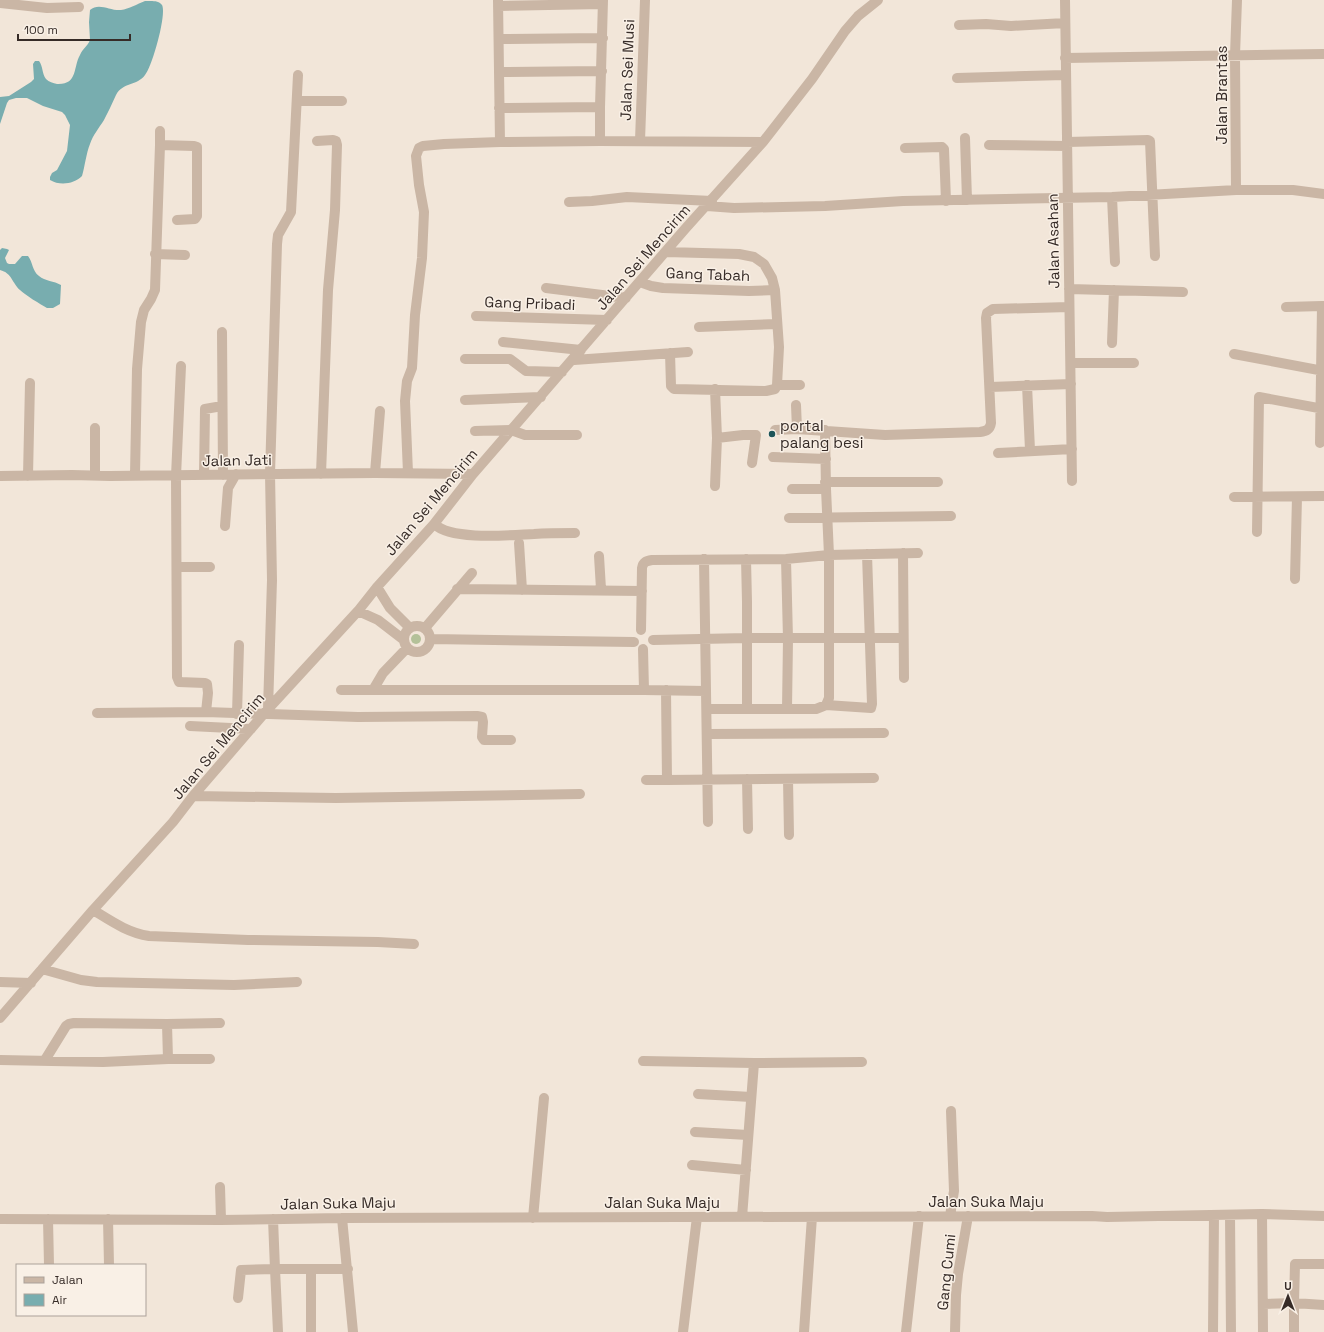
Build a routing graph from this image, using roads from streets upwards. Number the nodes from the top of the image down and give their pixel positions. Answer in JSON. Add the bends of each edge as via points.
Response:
{"nodes":[{"id":1,"x":645,"y":0,"type":"edge"},
{"id":2,"x":878,"y":0,"type":"edge"},
{"id":3,"x":1065,"y":0,"type":"edge"},
{"id":4,"x":1237,"y":0,"type":"edge"},
{"id":5,"x":603,"y":2,"type":"edge"},
{"id":6,"x":0,"y":3,"type":"edge"},
{"id":7,"x":28,"y":3,"type":"edge"},
{"id":8,"x":498,"y":3,"type":"edge"},
{"id":9,"x":79,"y":7,"type":"dead end"},
{"id":10,"x":1065,"y":23,"type":"junction"},
{"id":11,"x":959,"y":25,"type":"dead end"},
{"id":12,"x":603,"y":38,"type":"junction"},
{"id":13,"x":499,"y":39,"type":"junction"},
{"id":14,"x":1324,"y":54,"type":"edge"},
{"id":15,"x":1235,"y":55,"type":"junction"},
{"id":16,"x":1065,"y":58,"type":"junction"},
{"id":17,"x":602,"y":71,"type":"junction"},
{"id":18,"x":499,"y":72,"type":"junction"},
{"id":19,"x":298,"y":75,"type":"dead end"},
{"id":20,"x":1065,"y":75,"type":"junction"},
{"id":21,"x":957,"y":78,"type":"dead end"},
{"id":22,"x":298,"y":101,"type":"junction"},
{"id":23,"x":342,"y":101,"type":"dead end"},
{"id":24,"x":600,"y":107,"type":"junction"},
{"id":25,"x":500,"y":108,"type":"junction"},
{"id":26,"x":160,"y":131,"type":"dead end"},
{"id":27,"x":965,"y":138,"type":"dead end"},
{"id":28,"x":317,"y":141,"type":"dead end"},
{"id":29,"x":600,"y":141,"type":"junction"},
{"id":30,"x":640,"y":141,"type":"junction"},
{"id":31,"x":500,"y":142,"type":"junction"},
{"id":32,"x":763,"y":142,"type":"junction"},
{"id":33,"x":1067,"y":144,"type":"junction"},
{"id":34,"x":160,"y":145,"type":"junction"},
{"id":35,"x":989,"y":145,"type":"dead end"},
{"id":36,"x":905,"y":148,"type":"dead end"},
{"id":37,"x":1236,"y":190,"type":"junction"},
{"id":38,"x":1324,"y":194,"type":"edge"},
{"id":39,"x":1152,"y":195,"type":"junction"},
{"id":40,"x":1112,"y":197,"type":"junction"},
{"id":41,"x":1067,"y":198,"type":"junction"},
{"id":42,"x":967,"y":200,"type":"junction"},
{"id":43,"x":946,"y":201,"type":"junction"},
{"id":44,"x":569,"y":202,"type":"dead end"},
{"id":45,"x":710,"y":203,"type":"junction"},
{"id":46,"x":177,"y":220,"type":"dead end"},
{"id":47,"x":666,"y":252,"type":"junction"},
{"id":48,"x":155,"y":254,"type":"junction"},
{"id":49,"x":185,"y":255,"type":"dead end"},
{"id":50,"x":1155,"y":256,"type":"dead end"},
{"id":51,"x":1115,"y":262,"type":"dead end"},
{"id":52,"x":640,"y":282,"type":"junction"},
{"id":53,"x":546,"y":288,"type":"dead end"},
{"id":54,"x":1069,"y":289,"type":"junction"},
{"id":55,"x":775,"y":290,"type":"junction"},
{"id":56,"x":1114,"y":290,"type":"junction"},
{"id":57,"x":1183,"y":292,"type":"dead end"},
{"id":58,"x":626,"y":298,"type":"junction"},
{"id":59,"x":1323,"y":306,"type":"edge"},
{"id":60,"x":1069,"y":307,"type":"junction"},
{"id":61,"x":1286,"y":308,"type":"dead end"},
{"id":62,"x":476,"y":316,"type":"dead end"},
{"id":63,"x":607,"y":320,"type":"junction"},
{"id":64,"x":777,"y":324,"type":"junction"},
{"id":65,"x":699,"y":327,"type":"dead end"},
{"id":66,"x":222,"y":332,"type":"dead end"},
{"id":67,"x":503,"y":342,"type":"dead end"},
{"id":68,"x":1112,"y":342,"type":"dead end"},
{"id":69,"x":581,"y":350,"type":"junction"},
{"id":70,"x":688,"y":352,"type":"dead end"},
{"id":71,"x":670,"y":353,"type":"junction"},
{"id":72,"x":1234,"y":354,"type":"dead end"},
{"id":73,"x":465,"y":359,"type":"dead end"},
{"id":74,"x":574,"y":360,"type":"junction"},
{"id":75,"x":1071,"y":363,"type":"junction"},
{"id":76,"x":1134,"y":363,"type":"dead end"},
{"id":77,"x":181,"y":366,"type":"dead end"},
{"id":78,"x":1322,"y":371,"type":"edge"},
{"id":79,"x":562,"y":372,"type":"junction"},
{"id":80,"x":30,"y":383,"type":"dead end"},
{"id":81,"x":1071,"y":384,"type":"junction"},
{"id":82,"x":777,"y":385,"type":"junction"},
{"id":83,"x":800,"y":385,"type":"dead end"},
{"id":84,"x":1027,"y":385,"type":"junction"},
{"id":85,"x":990,"y":387,"type":"junction"},
{"id":86,"x":715,"y":389,"type":"junction"},
{"id":87,"x":541,"y":397,"type":"junction"},
{"id":88,"x":465,"y":400,"type":"dead end"},
{"id":89,"x":796,"y":405,"type":"dead end"},
{"id":90,"x":222,"y":406,"type":"junction"},
{"id":91,"x":1322,"y":409,"type":"edge"},
{"id":92,"x":380,"y":411,"type":"dead end"},
{"id":93,"x":96,"y":428,"type":"dead end"},
{"id":94,"x":797,"y":429,"type":"junction"},
{"id":95,"x":511,"y":430,"type":"junction"},
{"id":96,"x":775,"y":430,"type":"dead end"},
{"id":97,"x":825,"y":430,"type":"junction"},
{"id":98,"x":475,"y":431,"type":"dead end"},
{"id":99,"x":577,"y":435,"type":"dead end"},
{"id":100,"x":717,"y":438,"type":"junction"},
{"id":101,"x":1320,"y":443,"type":"dead end"},
{"id":102,"x":1072,"y":449,"type":"junction"},
{"id":103,"x":1030,"y":450,"type":"junction"},
{"id":104,"x":998,"y":453,"type":"dead end"},
{"id":105,"x":773,"y":458,"type":"dead end"},
{"id":106,"x":826,"y":459,"type":"junction"},
{"id":107,"x":752,"y":463,"type":"dead end"},
{"id":108,"x":375,"y":473,"type":"junction"},
{"id":109,"x":408,"y":473,"type":"junction"},
{"id":110,"x":236,"y":474,"type":"junction"},
{"id":111,"x":270,"y":474,"type":"junction"},
{"id":112,"x":320,"y":474,"type":"junction"},
{"id":113,"x":474,"y":474,"type":"junction"},
{"id":114,"x":95,"y":475,"type":"junction"},
{"id":115,"x":135,"y":475,"type":"junction"},
{"id":116,"x":204,"y":475,"type":"junction"},
{"id":117,"x":223,"y":475,"type":"junction"},
{"id":118,"x":0,"y":476,"type":"edge"},
{"id":119,"x":28,"y":476,"type":"junction"},
{"id":120,"x":176,"y":476,"type":"junction"},
{"id":121,"x":1072,"y":481,"type":"dead end"},
{"id":122,"x":938,"y":482,"type":"dead end"},
{"id":123,"x":825,"y":485,"type":"junction"},
{"id":124,"x":715,"y":486,"type":"dead end"},
{"id":125,"x":792,"y":489,"type":"dead end"},
{"id":126,"x":1324,"y":496,"type":"edge"},
{"id":127,"x":1234,"y":497,"type":"dead end"},
{"id":128,"x":1258,"y":497,"type":"junction"},
{"id":129,"x":1297,"y":497,"type":"junction"},
{"id":130,"x":951,"y":516,"type":"dead end"},
{"id":131,"x":789,"y":518,"type":"dead end"},
{"id":132,"x":827,"y":518,"type":"junction"},
{"id":133,"x":434,"y":524,"type":"junction"},
{"id":134,"x":225,"y":526,"type":"dead end"},
{"id":135,"x":1257,"y":532,"type":"dead end"},
{"id":136,"x":575,"y":533,"type":"dead end"},
{"id":137,"x":519,"y":543,"type":"dead end"},
{"id":138,"x":903,"y":553,"type":"junction"},
{"id":139,"x":918,"y":553,"type":"dead end"},
{"id":140,"x":867,"y":554,"type":"junction"},
{"id":141,"x":829,"y":555,"type":"junction"},
{"id":142,"x":599,"y":556,"type":"dead end"},
{"id":143,"x":786,"y":558,"type":"junction"},
{"id":144,"x":704,"y":559,"type":"junction"},
{"id":145,"x":746,"y":559,"type":"junction"},
{"id":146,"x":177,"y":567,"type":"junction"},
{"id":147,"x":210,"y":568,"type":"dead end"},
{"id":148,"x":472,"y":573,"type":"dead end"},
{"id":149,"x":1295,"y":579,"type":"dead end"},
{"id":150,"x":377,"y":587,"type":"junction"},
{"id":151,"x":457,"y":589,"type":"junction"},
{"id":152,"x":600,"y":589,"type":"junction"},
{"id":153,"x":522,"y":590,"type":"junction"},
{"id":154,"x":642,"y":590,"type":"junction"},
{"id":155,"x":390,"y":608,"type":"junction"},
{"id":156,"x":358,"y":611,"type":"junction"},
{"id":157,"x":378,"y":620,"type":"junction"},
{"id":158,"x":410,"y":628,"type":"junction"},
{"id":159,"x":425,"y":628,"type":"junction"},
{"id":160,"x":641,"y":630,"type":"junction"},
{"id":161,"x":747,"y":638,"type":"junction"},
{"id":162,"x":903,"y":638,"type":"junction"},
{"id":163,"x":431,"y":639,"type":"junction"},
{"id":164,"x":705,"y":639,"type":"junction"},
{"id":165,"x":788,"y":639,"type":"junction"},
{"id":166,"x":828,"y":639,"type":"junction"},
{"id":167,"x":870,"y":639,"type":"junction"},
{"id":168,"x":653,"y":640,"type":"junction"},
{"id":169,"x":634,"y":642,"type":"junction"},
{"id":170,"x":406,"y":644,"type":"junction"},
{"id":171,"x":239,"y":645,"type":"dead end"},
{"id":172,"x":644,"y":649,"type":"junction"},
{"id":173,"x":904,"y":678,"type":"dead end"},
{"id":174,"x":341,"y":690,"type":"dead end"},
{"id":175,"x":373,"y":690,"type":"junction"},
{"id":176,"x":644,"y":690,"type":"junction"},
{"id":177,"x":666,"y":690,"type":"junction"},
{"id":178,"x":706,"y":691,"type":"junction"},
{"id":179,"x":826,"y":705,"type":"junction"},
{"id":180,"x":707,"y":709,"type":"junction"},
{"id":181,"x":747,"y":709,"type":"junction"},
{"id":182,"x":787,"y":709,"type":"junction"},
{"id":183,"x":206,"y":712,"type":"junction"},
{"id":184,"x":266,"y":712,"type":"junction"},
{"id":185,"x":97,"y":713,"type":"dead end"},
{"id":186,"x":237,"y":714,"type":"junction"},
{"id":187,"x":190,"y":726,"type":"dead end"},
{"id":188,"x":251,"y":729,"type":"junction"},
{"id":189,"x":884,"y":733,"type":"dead end"},
{"id":190,"x":707,"y":734,"type":"junction"},
{"id":191,"x":511,"y":740,"type":"dead end"},
{"id":192,"x":874,"y":778,"type":"dead end"},
{"id":193,"x":747,"y":779,"type":"junction"},
{"id":194,"x":788,"y":779,"type":"junction"},
{"id":195,"x":646,"y":780,"type":"dead end"},
{"id":196,"x":667,"y":780,"type":"junction"},
{"id":197,"x":707,"y":780,"type":"junction"},
{"id":198,"x":580,"y":794,"type":"dead end"},
{"id":199,"x":193,"y":796,"type":"junction"},
{"id":200,"x":708,"y":822,"type":"dead end"},
{"id":201,"x":748,"y":829,"type":"dead end"},
{"id":202,"x":789,"y":835,"type":"dead end"},
{"id":203,"x":93,"y":910,"type":"junction"},
{"id":204,"x":414,"y":944,"type":"dead end"},
{"id":205,"x":42,"y":969,"type":"junction"},
{"id":206,"x":0,"y":982,"type":"edge"},
{"id":207,"x":297,"y":982,"type":"dead end"},
{"id":208,"x":30,"y":983,"type":"junction"},
{"id":209,"x":0,"y":1018,"type":"edge"},
{"id":210,"x":220,"y":1023,"type":"dead end"},
{"id":211,"x":167,"y":1024,"type":"junction"},
{"id":212,"x":168,"y":1059,"type":"junction"},
{"id":213,"x":210,"y":1059,"type":"dead end"},
{"id":214,"x":0,"y":1060,"type":"edge"},
{"id":215,"x":45,"y":1060,"type":"junction"},
{"id":216,"x":643,"y":1061,"type":"dead end"},
{"id":217,"x":862,"y":1062,"type":"dead end"},
{"id":218,"x":754,"y":1063,"type":"junction"},
{"id":219,"x":698,"y":1094,"type":"dead end"},
{"id":220,"x":751,"y":1097,"type":"junction"},
{"id":221,"x":544,"y":1098,"type":"dead end"},
{"id":222,"x":951,"y":1112,"type":"dead end"},
{"id":223,"x":695,"y":1132,"type":"dead end"},
{"id":224,"x":748,"y":1135,"type":"junction"},
{"id":225,"x":692,"y":1166,"type":"dead end"},
{"id":226,"x":746,"y":1170,"type":"junction"},
{"id":227,"x":220,"y":1187,"type":"dead end"},
{"id":228,"x":1262,"y":1214,"type":"junction"},
{"id":229,"x":1214,"y":1215,"type":"junction"},
{"id":230,"x":1230,"y":1215,"type":"junction"},
{"id":231,"x":919,"y":1216,"type":"junction"},
{"id":232,"x":950,"y":1216,"type":"junction"},
{"id":233,"x":968,"y":1216,"type":"junction"},
{"id":234,"x":1324,"y":1216,"type":"edge"},
{"id":235,"x":697,"y":1217,"type":"junction"},
{"id":236,"x":742,"y":1217,"type":"junction"},
{"id":237,"x":812,"y":1217,"type":"junction"},
{"id":238,"x":342,"y":1218,"type":"junction"},
{"id":239,"x":533,"y":1218,"type":"junction"},
{"id":240,"x":0,"y":1219,"type":"edge"},
{"id":241,"x":48,"y":1219,"type":"junction"},
{"id":242,"x":108,"y":1219,"type":"junction"},
{"id":243,"x":273,"y":1219,"type":"junction"},
{"id":244,"x":221,"y":1220,"type":"junction"},
{"id":245,"x":49,"y":1264,"type":"edge"},
{"id":246,"x":109,"y":1264,"type":"edge"},
{"id":247,"x":1324,"y":1264,"type":"edge"},
{"id":248,"x":275,"y":1269,"type":"junction"},
{"id":249,"x":311,"y":1269,"type":"junction"},
{"id":250,"x":348,"y":1269,"type":"junction"},
{"id":251,"x":238,"y":1298,"type":"dead end"},
{"id":252,"x":1263,"y":1304,"type":"junction"},
{"id":253,"x":1294,"y":1304,"type":"junction"},
{"id":254,"x":1324,"y":1304,"type":"edge"},
{"id":255,"x":278,"y":1332,"type":"edge"},
{"id":256,"x":311,"y":1332,"type":"edge"},
{"id":257,"x":353,"y":1332,"type":"edge"},
{"id":258,"x":683,"y":1332,"type":"edge"},
{"id":259,"x":804,"y":1332,"type":"edge"},
{"id":260,"x":906,"y":1332,"type":"edge"},
{"id":261,"x":955,"y":1332,"type":"edge"},
{"id":262,"x":1213,"y":1332,"type":"edge"},
{"id":263,"x":1231,"y":1332,"type":"edge"},
{"id":264,"x":1263,"y":1332,"type":"edge"},
{"id":265,"x":1294,"y":1332,"type":"edge"}],
"edges":[{"from":1,"to":30,"type":"street","name":"Jalan Sei Musi"},
{"from":2,"to":32,"type":"street","name":"Jalan Sei Mencirim","via":[[858,16],[845,31]]},
{"from":3,"to":10,"type":"street","name":"Jalan Asahan"},
{"from":4,"to":15,"type":"street","name":"Jalan Brantas"},
{"from":5,"to":8,"type":"street"},
{"from":5,"to":12,"type":"street"},
{"from":6,"to":7,"type":"street"},
{"from":7,"to":9,"type":"street","via":[[47,8]]},
{"from":8,"to":13,"type":"street"},
{"from":10,"to":11,"type":"street"},
{"from":10,"to":16,"type":"street","name":"Jalan Asahan"},
{"from":12,"to":13,"type":"street"},
{"from":12,"to":17,"type":"street"},
{"from":13,"to":18,"type":"street"},
{"from":14,"to":15,"type":"street"},
{"from":15,"to":16,"type":"street"},
{"from":15,"to":37,"type":"street","name":"Jalan Brantas"},
{"from":16,"to":20,"type":"street","name":"Jalan Asahan"},
{"from":17,"to":18,"type":"street"},
{"from":17,"to":24,"type":"street"},
{"from":18,"to":25,"type":"street"},
{"from":19,"to":22,"type":"street"},
{"from":20,"to":21,"type":"street"},
{"from":20,"to":33,"type":"street","name":"Jalan Asahan"},
{"from":22,"to":23,"type":"street"},
{"from":22,"to":111,"type":"street","via":[[291,212],[278,235],[277,244]]},
{"from":24,"to":25,"type":"street"},
{"from":24,"to":29,"type":"street"},
{"from":25,"to":31,"type":"street"},
{"from":26,"to":34,"type":"street"},
{"from":27,"to":42,"type":"street"},
{"from":28,"to":112,"type":"street","via":[[333,140],[337,145]]},
{"from":29,"to":30,"type":"street"},
{"from":29,"to":31,"type":"street"},
{"from":30,"to":32,"type":"street"},
{"from":31,"to":109,"type":"street","via":[[428,145],[419,148],[417,152],[424,212],[412,368],[407,381],[405,401]]},
{"from":32,"to":45,"type":"street","name":"Jalan Sei Mencirim"},
{"from":33,"to":35,"type":"street"},
{"from":33,"to":39,"type":"street","via":[[1149,141]]},
{"from":33,"to":41,"type":"street","name":"Jalan Asahan"},
{"from":34,"to":46,"type":"street","via":[[197,147],[197,216],[193,220]]},
{"from":34,"to":48,"type":"street"},
{"from":36,"to":43,"type":"street","via":[[944,148]]},
{"from":37,"to":38,"type":"street","via":[[1293,190]]},
{"from":37,"to":39,"type":"street"},
{"from":39,"to":40,"type":"street"},
{"from":39,"to":50,"type":"street"},
{"from":40,"to":41,"type":"street"},
{"from":40,"to":51,"type":"street"},
{"from":41,"to":42,"type":"street"},
{"from":41,"to":54,"type":"street","name":"Jalan Asahan"},
{"from":42,"to":43,"type":"street"},
{"from":43,"to":45,"type":"street","via":[[734,208]]},
{"from":44,"to":45,"type":"street","via":[[627,197]]},
{"from":45,"to":47,"type":"street","name":"Jalan Sei Mencirim"},
{"from":47,"to":52,"type":"street","name":"Jalan Sei Mencirim"},
{"from":47,"to":55,"type":"street","via":[[754,257],[768,269]]},
{"from":48,"to":49,"type":"street"},
{"from":48,"to":115,"type":"street","via":[[155,290],[144,310],[141,322],[137,369]]},
{"from":52,"to":55,"type":"street","name":"Gang Tabah","via":[[663,288]]},
{"from":52,"to":58,"type":"street","name":"Jalan Sei Mencirim"},
{"from":53,"to":58,"type":"street"},
{"from":54,"to":56,"type":"street"},
{"from":54,"to":60,"type":"street","name":"Jalan Asahan"},
{"from":55,"to":64,"type":"street"},
{"from":56,"to":57,"type":"street"},
{"from":56,"to":68,"type":"street"},
{"from":58,"to":63,"type":"street","name":"Jalan Sei Mencirim"},
{"from":59,"to":61,"type":"street"},
{"from":59,"to":78,"type":"street"},
{"from":60,"to":75,"type":"street","name":"Jalan Asahan"},
{"from":60,"to":85,"type":"street","via":[[993,309],[987,313]]},
{"from":62,"to":63,"type":"street","name":"Gang Pribadi"},
{"from":63,"to":69,"type":"street","name":"Jalan Sei Mencirim"},
{"from":64,"to":65,"type":"street"},
{"from":64,"to":82,"type":"street"},
{"from":66,"to":90,"type":"street"},
{"from":67,"to":69,"type":"street"},
{"from":69,"to":74,"type":"street","name":"Jalan Sei Mencirim"},
{"from":70,"to":71,"type":"street"},
{"from":71,"to":74,"type":"street"},
{"from":71,"to":86,"type":"street","via":[[672,388]]},
{"from":72,"to":78,"type":"street"},
{"from":73,"to":79,"type":"street","via":[[510,359],[526,371]]},
{"from":74,"to":79,"type":"street","name":"Jalan Sei Mencirim"},
{"from":75,"to":76,"type":"street"},
{"from":75,"to":81,"type":"street","name":"Jalan Asahan"},
{"from":77,"to":120,"type":"street"},
{"from":78,"to":91,"type":"street"},
{"from":79,"to":87,"type":"street","name":"Jalan Sei Mencirim"},
{"from":80,"to":119,"type":"street"},
{"from":81,"to":84,"type":"street"},
{"from":81,"to":102,"type":"street","name":"Jalan Asahan"},
{"from":82,"to":83,"type":"street"},
{"from":82,"to":86,"type":"street","via":[[775,389],[766,391]]},
{"from":84,"to":85,"type":"street"},
{"from":84,"to":103,"type":"street"},
{"from":85,"to":97,"type":"street","via":[[991,423],[986,431],[885,435]]},
{"from":86,"to":100,"type":"street"},
{"from":87,"to":88,"type":"street"},
{"from":87,"to":95,"type":"street","name":"Jalan Sei Mencirim"},
{"from":89,"to":94,"type":"street"},
{"from":90,"to":116,"type":"street","via":[[205,409]]},
{"from":90,"to":117,"type":"street"},
{"from":91,"to":101,"type":"street"},
{"from":91,"to":128,"type":"street","via":[[1259,397]]},
{"from":92,"to":108,"type":"street"},
{"from":93,"to":114,"type":"street"},
{"from":94,"to":96,"type":"street"},
{"from":94,"to":97,"type":"street"},
{"from":95,"to":98,"type":"street"},
{"from":95,"to":99,"type":"street","via":[[526,435]]},
{"from":95,"to":113,"type":"street","name":"Jalan Sei Mencirim"},
{"from":97,"to":106,"type":"street"},
{"from":100,"to":107,"type":"street","via":[[756,435]]},
{"from":100,"to":124,"type":"street"},
{"from":102,"to":103,"type":"street"},
{"from":102,"to":121,"type":"street","name":"Jalan Asahan"},
{"from":103,"to":104,"type":"street"},
{"from":105,"to":106,"type":"street"},
{"from":106,"to":123,"type":"street"},
{"from":108,"to":109,"type":"street","name":"Jalan Jati"},
{"from":108,"to":112,"type":"street","name":"Jalan Jati"},
{"from":109,"to":113,"type":"street","name":"Jalan Jati"},
{"from":110,"to":111,"type":"street","name":"Jalan Jati"},
{"from":110,"to":117,"type":"street","name":"Jalan Jati"},
{"from":110,"to":134,"type":"street","via":[[228,488]]},
{"from":111,"to":112,"type":"street","name":"Jalan Jati"},
{"from":111,"to":184,"type":"street","via":[[272,580]]},
{"from":113,"to":133,"type":"street","name":"Jalan Sei Mencirim"},
{"from":114,"to":115,"type":"street","name":"Jalan Jati"},
{"from":114,"to":119,"type":"street","name":"Jalan Jati"},
{"from":115,"to":120,"type":"street","name":"Jalan Jati"},
{"from":116,"to":117,"type":"street","name":"Jalan Jati"},
{"from":116,"to":120,"type":"street","name":"Jalan Jati"},
{"from":118,"to":119,"type":"street","name":"Jalan Jati"},
{"from":120,"to":146,"type":"street"},
{"from":122,"to":123,"type":"street"},
{"from":123,"to":125,"type":"street"},
{"from":123,"to":132,"type":"street"},
{"from":126,"to":129,"type":"street"},
{"from":127,"to":128,"type":"street"},
{"from":128,"to":129,"type":"street"},
{"from":128,"to":135,"type":"street"},
{"from":129,"to":149,"type":"street"},
{"from":130,"to":132,"type":"street"},
{"from":131,"to":132,"type":"street"},
{"from":132,"to":141,"type":"street"},
{"from":133,"to":136,"type":"street","via":[[450,532],[466,534]]},
{"from":133,"to":150,"type":"street","name":"Jalan Sei Mencirim"},
{"from":137,"to":153,"type":"street"},
{"from":138,"to":139,"type":"street"},
{"from":138,"to":140,"type":"street"},
{"from":138,"to":162,"type":"street"},
{"from":140,"to":141,"type":"street"},
{"from":140,"to":167,"type":"street"},
{"from":141,"to":143,"type":"street"},
{"from":141,"to":166,"type":"street"},
{"from":142,"to":152,"type":"street"},
{"from":143,"to":145,"type":"street"},
{"from":143,"to":165,"type":"street"},
{"from":144,"to":145,"type":"street"},
{"from":144,"to":154,"type":"street","via":[[646,561],[642,568]]},
{"from":144,"to":164,"type":"street"},
{"from":145,"to":161,"type":"street"},
{"from":146,"to":147,"type":"street"},
{"from":146,"to":183,"type":"street","via":[[177,677],[179,682],[207,684]]},
{"from":148,"to":151,"type":"street"},
{"from":150,"to":155,"type":"street"},
{"from":150,"to":156,"type":"street","name":"Jalan Sei Mencirim"},
{"from":151,"to":153,"type":"street"},
{"from":151,"to":159,"type":"street"},
{"from":152,"to":153,"type":"street"},
{"from":152,"to":154,"type":"street"},
{"from":154,"to":160,"type":"street"},
{"from":155,"to":157,"type":"street"},
{"from":155,"to":158,"type":"street"},
{"from":156,"to":157,"type":"street"},
{"from":156,"to":184,"type":"street","name":"Jalan Sei Mencirim"},
{"from":157,"to":170,"type":"street"},
{"from":158,"to":159,"type":"street","via":[[417,625]]},
{"from":158,"to":170,"type":"street","via":[[406,632]]},
{"from":159,"to":163,"type":"street"},
{"from":160,"to":168,"type":"street","via":[[650,633]]},
{"from":160,"to":169,"type":"street","via":[[636,633]]},
{"from":161,"to":164,"type":"street"},
{"from":161,"to":165,"type":"street"},
{"from":161,"to":181,"type":"street"},
{"from":162,"to":167,"type":"street"},
{"from":162,"to":173,"type":"street"},
{"from":163,"to":169,"type":"street"},
{"from":163,"to":170,"type":"street","via":[[428,647],[420,652],[411,651]]},
{"from":164,"to":168,"type":"street"},
{"from":164,"to":178,"type":"street"},
{"from":165,"to":166,"type":"street"},
{"from":165,"to":182,"type":"street"},
{"from":166,"to":167,"type":"street"},
{"from":166,"to":179,"type":"street"},
{"from":167,"to":179,"type":"street","via":[[872,707],[869,709]]},
{"from":168,"to":172,"type":"street","via":[[649,647]]},
{"from":169,"to":172,"type":"street"},
{"from":170,"to":175,"type":"street"},
{"from":171,"to":186,"type":"street"},
{"from":172,"to":176,"type":"street"},
{"from":174,"to":175,"type":"street"},
{"from":175,"to":176,"type":"street"},
{"from":176,"to":177,"type":"street"},
{"from":177,"to":178,"type":"street"},
{"from":177,"to":196,"type":"street"},
{"from":178,"to":180,"type":"street"},
{"from":179,"to":182,"type":"street","via":[[816,709]]},
{"from":180,"to":181,"type":"street"},
{"from":180,"to":190,"type":"street"},
{"from":181,"to":182,"type":"street"},
{"from":183,"to":185,"type":"street"},
{"from":183,"to":186,"type":"street"},
{"from":184,"to":186,"type":"street"},
{"from":184,"to":188,"type":"street","name":"Jalan Sei Mencirim"},
{"from":184,"to":191,"type":"street","via":[[358,717],[477,716],[482,717],[484,740]]},
{"from":187,"to":188,"type":"street"},
{"from":188,"to":199,"type":"street","name":"Jalan Sei Mencirim"},
{"from":189,"to":190,"type":"street"},
{"from":190,"to":197,"type":"street"},
{"from":192,"to":194,"type":"street"},
{"from":193,"to":194,"type":"street"},
{"from":193,"to":197,"type":"street"},
{"from":193,"to":201,"type":"street"},
{"from":194,"to":202,"type":"street"},
{"from":195,"to":196,"type":"street"},
{"from":196,"to":197,"type":"street"},
{"from":197,"to":200,"type":"street"},
{"from":198,"to":199,"type":"street","via":[[336,798]]},
{"from":199,"to":203,"type":"street","name":"Jalan Sei Mencirim","via":[[173,822]]},
{"from":203,"to":204,"type":"street","via":[[138,935]]},
{"from":203,"to":205,"type":"street","name":"Jalan Sei Mencirim"},
{"from":205,"to":207,"type":"street","via":[[97,982]]},
{"from":205,"to":208,"type":"street","name":"Jalan Sei Mencirim"},
{"from":206,"to":208,"type":"street"},
{"from":208,"to":209,"type":"street","name":"Jalan Sei Mencirim"},
{"from":210,"to":211,"type":"street"},
{"from":211,"to":212,"type":"street"},
{"from":211,"to":215,"type":"street","via":[[74,1022],[69,1024]]},
{"from":212,"to":213,"type":"street"},
{"from":212,"to":215,"type":"street","via":[[103,1062]]},
{"from":214,"to":215,"type":"street"},
{"from":216,"to":218,"type":"street"},
{"from":217,"to":218,"type":"street"},
{"from":218,"to":220,"type":"street"},
{"from":219,"to":220,"type":"street"},
{"from":220,"to":224,"type":"street"},
{"from":221,"to":239,"type":"street"},
{"from":222,"to":232,"type":"street","via":[[954,1191]]},
{"from":223,"to":224,"type":"street"},
{"from":224,"to":226,"type":"street"},
{"from":225,"to":226,"type":"street"},
{"from":226,"to":236,"type":"street"},
{"from":227,"to":244,"type":"street"},
{"from":228,"to":230,"type":"street","name":"Jalan Suka Maju"},
{"from":228,"to":234,"type":"street","name":"Jalan Suka Maju"},
{"from":228,"to":252,"type":"street"},
{"from":229,"to":230,"type":"street","name":"Jalan Suka Maju"},
{"from":229,"to":233,"type":"street","name":"Jalan Suka Maju"},
{"from":229,"to":262,"type":"street"},
{"from":230,"to":263,"type":"street"},
{"from":231,"to":232,"type":"street","name":"Jalan Suka Maju"},
{"from":231,"to":237,"type":"street","name":"Jalan Suka Maju"},
{"from":231,"to":260,"type":"street"},
{"from":232,"to":233,"type":"street","name":"Jalan Suka Maju"},
{"from":233,"to":261,"type":"street","name":"Gang Cumi","via":[[958,1274]]},
{"from":235,"to":236,"type":"street","name":"Jalan Suka Maju"},
{"from":235,"to":239,"type":"street","name":"Jalan Suka Maju"},
{"from":235,"to":258,"type":"street"},
{"from":236,"to":237,"type":"street","name":"Jalan Suka Maju"},
{"from":237,"to":259,"type":"street"},
{"from":238,"to":239,"type":"street","name":"Jalan Suka Maju"},
{"from":238,"to":243,"type":"street","name":"Jalan Suka Maju"},
{"from":238,"to":250,"type":"street"},
{"from":240,"to":241,"type":"street","name":"Jalan Suka Maju"},
{"from":241,"to":242,"type":"street","name":"Jalan Suka Maju"},
{"from":241,"to":245,"type":"street"},
{"from":242,"to":244,"type":"street","name":"Jalan Suka Maju"},
{"from":242,"to":246,"type":"street"},
{"from":243,"to":244,"type":"street","name":"Jalan Suka Maju"},
{"from":243,"to":248,"type":"street"},
{"from":247,"to":253,"type":"street","via":[[1295,1264]]},
{"from":248,"to":249,"type":"street"},
{"from":248,"to":251,"type":"street","via":[[241,1270]]},
{"from":248,"to":255,"type":"street"},
{"from":249,"to":250,"type":"street"},
{"from":249,"to":256,"type":"street"},
{"from":250,"to":257,"type":"street"},
{"from":252,"to":253,"type":"street"},
{"from":252,"to":264,"type":"street"},
{"from":253,"to":254,"type":"street"},
{"from":253,"to":265,"type":"street"}]}
